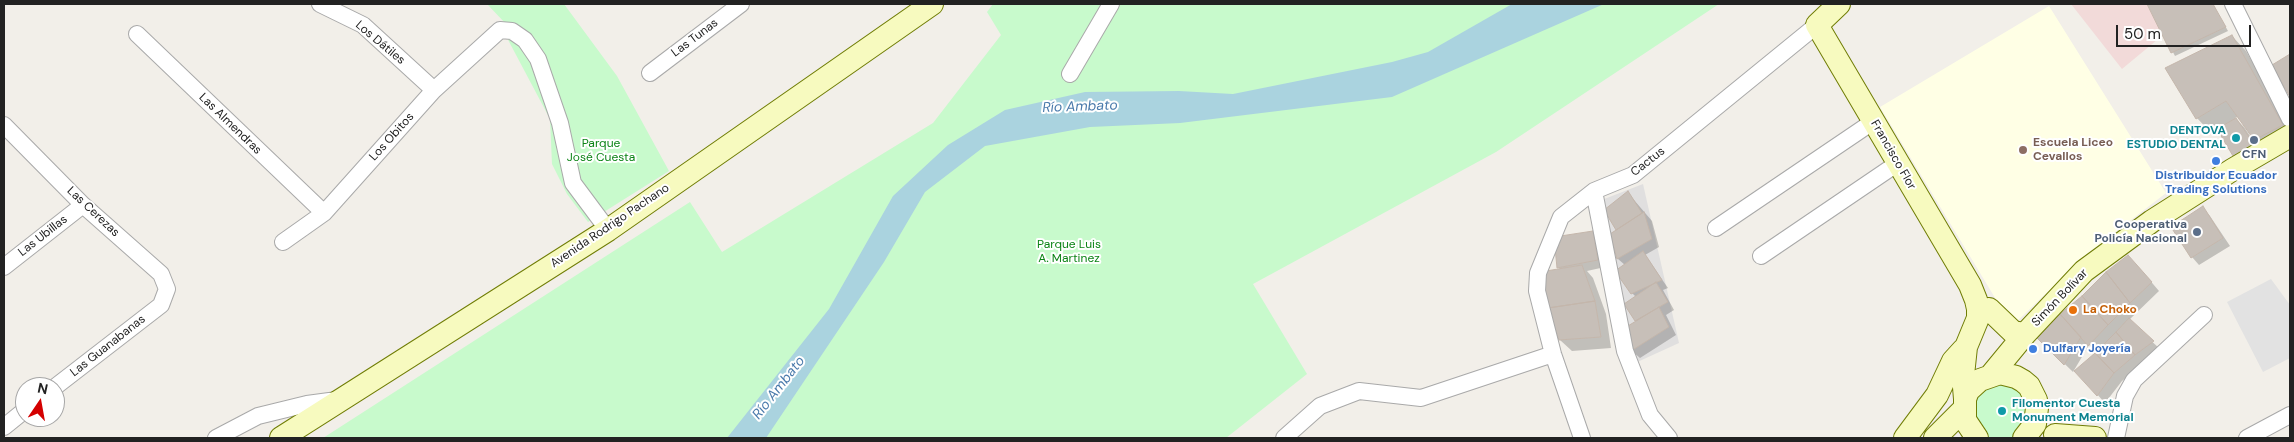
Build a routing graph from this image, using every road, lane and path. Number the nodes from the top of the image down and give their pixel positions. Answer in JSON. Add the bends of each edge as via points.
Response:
{"nodes":[{"id":1,"x":320,"y":4,"type":"edge"},
{"id":2,"x":740,"y":4,"type":"edge"},
{"id":3,"x":932,"y":4,"type":"edge"},
{"id":4,"x":1111,"y":4,"type":"edge"},
{"id":5,"x":1839,"y":4,"type":"edge"},
{"id":6,"x":2233,"y":4,"type":"edge"},
{"id":7,"x":1816,"y":25,"type":"junction"},
{"id":8,"x":137,"y":34,"type":"dead end"},
{"id":9,"x":650,"y":72,"type":"dead end"},
{"id":10,"x":1070,"y":74,"type":"dead end"},
{"id":11,"x":434,"y":90,"type":"junction"},
{"id":12,"x":2290,"y":119,"type":"edge"},
{"id":13,"x":1874,"y":121,"type":"junction"},
{"id":14,"x":4,"y":125,"type":"edge"},
{"id":15,"x":2290,"y":136,"type":"edge"},
{"id":16,"x":1898,"y":163,"type":"junction"},
{"id":17,"x":1594,"y":191,"type":"junction"},
{"id":18,"x":83,"y":205,"type":"junction"},
{"id":19,"x":324,"y":213,"type":"junction"},
{"id":20,"x":1716,"y":228,"type":"dead end"},
{"id":21,"x":608,"y":230,"type":"junction"},
{"id":22,"x":283,"y":242,"type":"dead end"},
{"id":23,"x":1761,"y":256,"type":"dead end"},
{"id":24,"x":4,"y":267,"type":"edge"},
{"id":25,"x":1970,"y":285,"type":"junction"},
{"id":26,"x":161,"y":305,"type":"joint"},
{"id":27,"x":1989,"y":308,"type":"junction"},
{"id":28,"x":2204,"y":315,"type":"dead end"},
{"id":29,"x":2026,"y":334,"type":"junction"},
{"id":30,"x":1966,"y":347,"type":"junction"},
{"id":31,"x":1553,"y":354,"type":"junction"},
{"id":32,"x":1989,"y":375,"type":"junction"},
{"id":33,"x":65,"y":379,"type":"edge"},
{"id":34,"x":344,"y":399,"type":"junction"},
{"id":35,"x":1964,"y":404,"type":"junction"},
{"id":36,"x":2290,"y":415,"type":"edge"},
{"id":37,"x":15,"y":418,"type":"edge"},
{"id":38,"x":4,"y":427,"type":"edge"},
{"id":39,"x":2030,"y":431,"type":"edge"},
{"id":40,"x":2057,"y":437,"type":"edge"},
{"id":41,"x":216,"y":438,"type":"edge"},
{"id":42,"x":281,"y":438,"type":"edge"},
{"id":43,"x":1284,"y":438,"type":"edge"},
{"id":44,"x":1582,"y":438,"type":"edge"},
{"id":45,"x":1670,"y":438,"type":"edge"},
{"id":46,"x":1905,"y":438,"type":"edge"},
{"id":47,"x":1935,"y":438,"type":"edge"},
{"id":48,"x":1976,"y":438,"type":"edge"},
{"id":49,"x":2095,"y":438,"type":"edge"},
{"id":50,"x":2116,"y":438,"type":"edge"},
{"id":51,"x":2248,"y":438,"type":"edge"}],
"edges":[{"from":1,"to":11,"type":"street","name":"Los Dátiles","via":[[363,25]]},
{"from":2,"to":9,"type":"street","name":"Las Tunas"},
{"from":3,"to":21,"type":"main road","name":"Avenida Rodrigo Pachano"},
{"from":4,"to":10,"type":"street"},
{"from":5,"to":7,"type":"main road"},
{"from":6,"to":12,"type":"street"},
{"from":7,"to":13,"type":"main road","name":"Francisco Flor"},
{"from":7,"to":17,"type":"street","name":"Cactus","via":[[1633,175]]},
{"from":8,"to":19,"type":"street","name":"Las Almendras"},
{"from":11,"to":19,"type":"street","name":"Los Obitos"},
{"from":11,"to":21,"type":"street","name":"Los Obitos","via":[[500,30],[512,31],[525,40],[538,59],[560,123],[573,183]]},
{"from":13,"to":16,"type":"main road","name":"Francisco Flor"},
{"from":13,"to":20,"type":"street"},
{"from":14,"to":18,"type":"street","name":"Las Cerezas"},
{"from":15,"to":29,"type":"main road","name":"Simón Bolívar","via":[[2152,221],[2084,271]]},
{"from":16,"to":23,"type":"street"},
{"from":16,"to":25,"type":"main road","name":"Francisco Flor"},
{"from":17,"to":31,"type":"street","name":"Cactus","via":[[1561,217],[1538,273],[1537,292]]},
{"from":17,"to":45,"type":"street","via":[[1625,351],[1650,415]]},
{"from":18,"to":24,"type":"street","name":"Las Ubillas"},
{"from":18,"to":26,"type":"street","name":"Las Cerezas","via":[[161,274],[167,289]]},
{"from":19,"to":22,"type":"street","name":"Los Obitos"},
{"from":21,"to":34,"type":"main road","name":"Avenida Rodrigo Pachano"},
{"from":25,"to":27,"type":"main road","via":[[1984,297]]},
{"from":25,"to":30,"type":"main road","via":[[1978,318]]},
{"from":26,"to":33,"type":"street","name":"Las Guanabanas"},
{"from":27,"to":29,"type":"main road","via":[[2013,332]]},
{"from":27,"to":32,"type":"main road","via":[[1976,357]]},
{"from":28,"to":50,"type":"street","via":[[2134,380],[2125,396]]},
{"from":29,"to":32,"type":"main road","name":"Simón Bolívar"},
{"from":30,"to":35,"type":"main road"},
{"from":30,"to":46,"type":"main road","via":[[1956,356],[1936,395]]},
{"from":31,"to":43,"type":"street","via":[[1421,398],[1359,391],[1320,406]]},
{"from":31,"to":44,"type":"street","name":"Cactus"},
{"from":32,"to":35,"type":"main road","name":"Simón Bolívar","via":[[1974,385]]},
{"from":32,"to":39,"type":"main road","via":[[2008,374],[2029,386],[2038,408]]},
{"from":34,"to":41,"type":"street","via":[[258,416]]},
{"from":34,"to":42,"type":"main road","name":"Avenida Rodrigo Pachano"},
{"from":35,"to":47,"type":"main road","name":"Simón Bolívar"},
{"from":35,"to":48,"type":"main road","via":[[1965,420]]},
{"from":36,"to":51,"type":"street"},
{"from":37,"to":38,"type":"street"},
{"from":39,"to":40,"type":"main road"},
{"from":40,"to":49,"type":"main road"}]}
